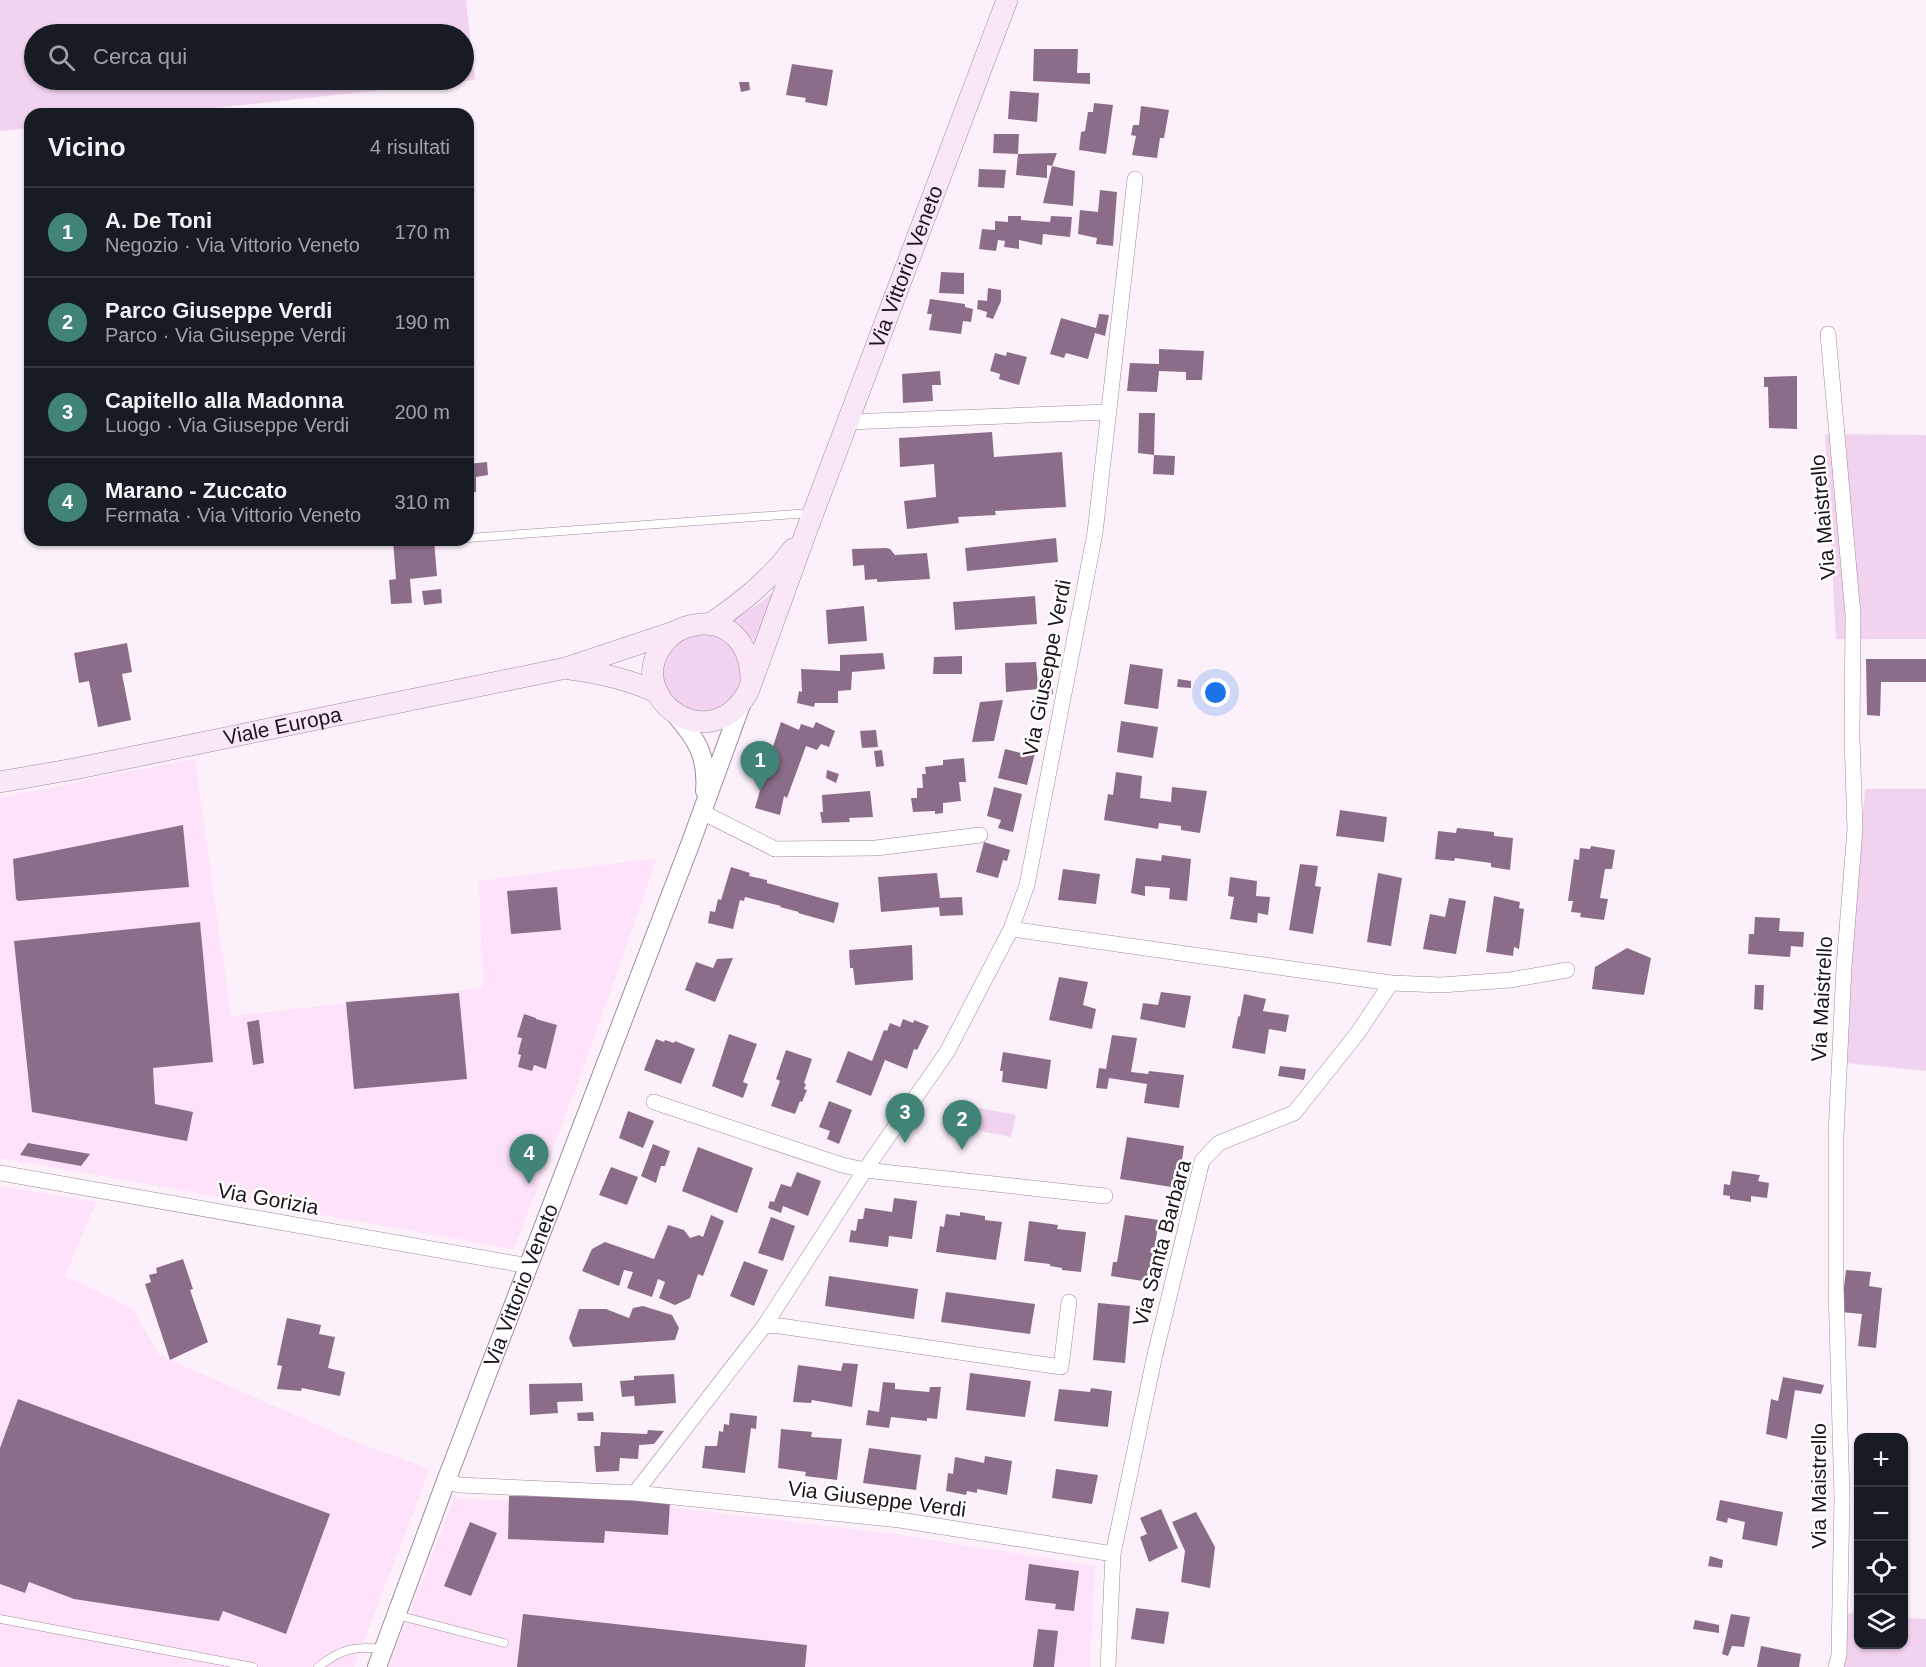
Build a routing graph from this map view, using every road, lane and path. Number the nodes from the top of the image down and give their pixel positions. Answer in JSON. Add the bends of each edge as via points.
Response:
{"nodes":[{"id":1,"x":1007,"y":0,"type":"edge"},
{"id":2,"x":1135,"y":179,"type":"dead end"},
{"id":3,"x":1828,"y":334,"type":"dead end"},
{"id":4,"x":1109,"y":412,"type":"junction"},
{"id":5,"x":848,"y":422,"type":"junction"},
{"id":6,"x":810,"y":523,"type":"junction"},
{"id":7,"x":474,"y":538,"type":"edge"},
{"id":8,"x":710,"y":624,"type":"junction"},
{"id":9,"x":678,"y":631,"type":"junction"},
{"id":10,"x":566,"y":668,"type":"junction"},
{"id":11,"x":751,"y":680,"type":"junction"},
{"id":12,"x":658,"y":693,"type":"junction"},
{"id":13,"x":742,"y":702,"type":"junction"},
{"id":14,"x":674,"y":713,"type":"junction"},
{"id":15,"x":0,"y":782,"type":"edge"},
{"id":16,"x":703,"y":808,"type":"junction"},
{"id":17,"x":980,"y":835,"type":"dead end"},
{"id":18,"x":1011,"y":929,"type":"junction"},
{"id":19,"x":1567,"y":970,"type":"dead end"},
{"id":20,"x":1391,"y":983,"type":"junction"},
{"id":21,"x":654,"y":1102,"type":"dead end"},
{"id":22,"x":865,"y":1170,"type":"junction"},
{"id":23,"x":0,"y":1173,"type":"edge"},
{"id":24,"x":1105,"y":1196,"type":"dead end"},
{"id":25,"x":529,"y":1266,"type":"junction"},
{"id":26,"x":1069,"y":1302,"type":"dead end"},
{"id":27,"x":765,"y":1325,"type":"junction"},
{"id":28,"x":446,"y":1481,"type":"junction"},
{"id":29,"x":635,"y":1493,"type":"junction"},
{"id":30,"x":1113,"y":1554,"type":"junction"},
{"id":31,"x":397,"y":1615,"type":"junction"},
{"id":32,"x":0,"y":1619,"type":"edge"},
{"id":33,"x":504,"y":1643,"type":"dead end"},
{"id":34,"x":384,"y":1649,"type":"junction"},
{"id":35,"x":253,"y":1667,"type":"edge"},
{"id":36,"x":318,"y":1667,"type":"edge"},
{"id":37,"x":377,"y":1667,"type":"edge"},
{"id":38,"x":1108,"y":1667,"type":"edge"},
{"id":39,"x":1836,"y":1667,"type":"edge"}],
"edges":[{"from":1,"to":5,"type":"main road","name":"Via Vittorio Veneto"},
{"from":2,"to":4,"type":"street","name":"Via Giuseppe Verdi"},
{"from":3,"to":39,"type":"street","name":"Via Maistrello","via":[[1853,615],[1851,737],[1855,829],[1836,1135],[1842,1498]]},
{"from":4,"to":5,"type":"street"},
{"from":4,"to":18,"type":"street","name":"Via Giuseppe Verdi","via":[[1095,533],[1027,885]]},
{"from":5,"to":6,"type":"main road","name":"Via Vittorio Veneto"},
{"from":6,"to":7,"type":"lane"},
{"from":6,"to":8,"type":"main road","name":"Via Vittorio Veneto","via":[[778,570]]},
{"from":6,"to":11,"type":"main road","name":"Via Vittorio Veneto"},
{"from":8,"to":9,"type":"main road","name":"Via Vittorio Veneto"},
{"from":8,"to":11,"type":"main road","via":[[723,628],[742,644],[751,667]]},
{"from":9,"to":10,"type":"main road","name":"Viale Europa"},
{"from":9,"to":12,"type":"main road","via":[[663,645],[654,665]]},
{"from":10,"to":12,"type":"main road","name":"Viale Europa","via":[[615,677]]},
{"from":10,"to":15,"type":"main road","name":"Viale Europa"},
{"from":11,"to":13,"type":"main road","name":"Via Vittorio Veneto"},
{"from":12,"to":14,"type":"main road","name":"Via Vittorio Veneto"},
{"from":13,"to":14,"type":"main road","via":[[717,720],[687,720]]},
{"from":13,"to":16,"type":"street","name":"Via Vittorio Veneto"},
{"from":14,"to":16,"type":"street","name":"Via Vittorio Veneto","via":[[702,753],[706,778]]},
{"from":16,"to":17,"type":"street","via":[[775,849],[876,848]]},
{"from":16,"to":25,"type":"street","name":"Via Vittorio Veneto"},
{"from":18,"to":20,"type":"street"},
{"from":18,"to":22,"type":"street","name":"Via Giuseppe Verdi","via":[[947,1052]]},
{"from":19,"to":20,"type":"street","via":[[1498,981]]},
{"from":20,"to":30,"type":"street","name":"Via Santa Barbara","via":[[1357,1034],[1294,1113],[1219,1143],[1202,1161],[1154,1359]]},
{"from":21,"to":22,"type":"street"},
{"from":22,"to":24,"type":"street"},
{"from":22,"to":27,"type":"street","name":"Via Giuseppe Verdi"},
{"from":23,"to":25,"type":"street","name":"Via Gorizia"},
{"from":25,"to":28,"type":"street","name":"Via Vittorio Veneto"},
{"from":26,"to":27,"type":"street","via":[[1061,1367]]},
{"from":27,"to":29,"type":"street","name":"Via Giuseppe Verdi","via":[[730,1378]]},
{"from":28,"to":29,"type":"street","name":"Via Giuseppe Verdi","via":[[459,1485]]},
{"from":28,"to":31,"type":"street","name":"Via Vittorio Veneto"},
{"from":29,"to":30,"type":"street","name":"Via Giuseppe Verdi","via":[[900,1520]]},
{"from":30,"to":38,"type":"street","name":"Via Santa Barbara"},
{"from":31,"to":33,"type":"lane"},
{"from":31,"to":34,"type":"street","name":"Via Vittorio Veneto"},
{"from":32,"to":35,"type":"lane"},
{"from":34,"to":36,"type":"lane","via":[[350,1648]]},
{"from":34,"to":37,"type":"street","name":"Via Vittorio Veneto"}]}
